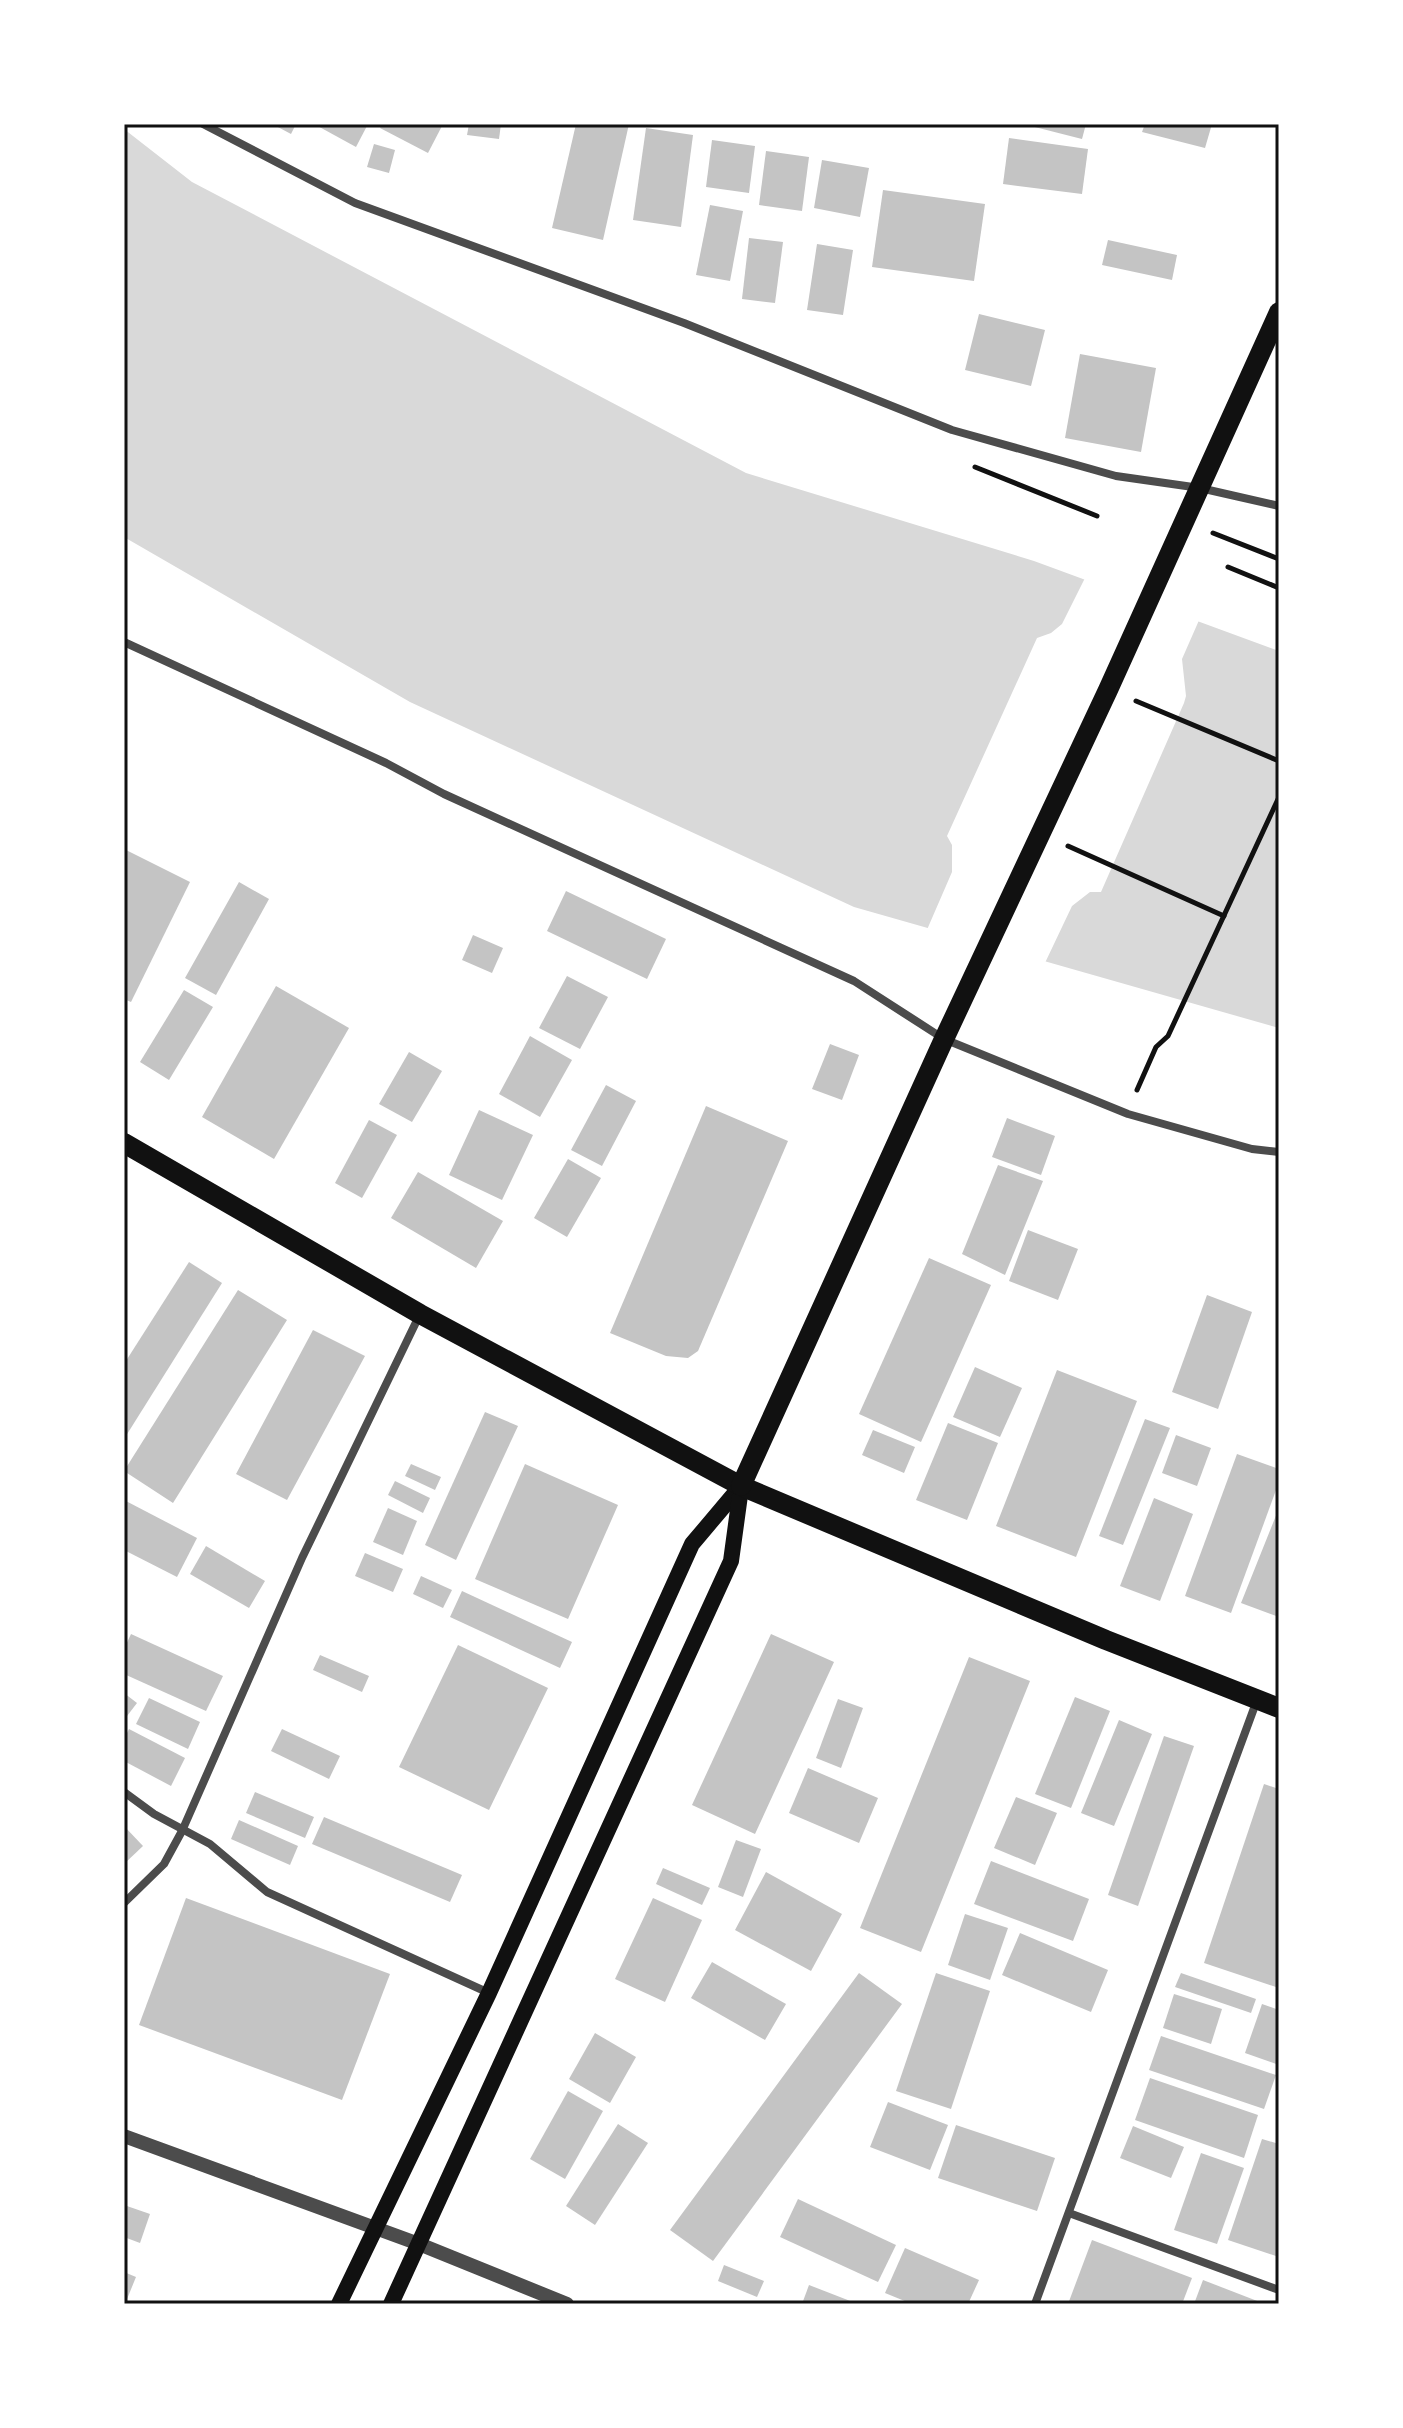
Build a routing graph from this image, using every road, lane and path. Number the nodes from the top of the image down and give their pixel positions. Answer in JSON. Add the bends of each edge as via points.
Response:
{"nodes":[{"id":1,"x":203,"y":124,"type":"edge"},
{"id":2,"x":1279,"y":312,"type":"edge"},
{"id":3,"x":1200,"y":488,"type":"junction"},
{"id":4,"x":1279,"y":506,"type":"edge"},
{"id":5,"x":1240,"y":543,"type":"dead end"},
{"id":6,"x":1279,"y":559,"type":"edge"},
{"id":7,"x":1228,"y":567,"type":"dead end"},
{"id":8,"x":1279,"y":588,"type":"edge"},
{"id":9,"x":124,"y":642,"type":"edge"},
{"id":10,"x":1108,"y":690,"type":"junction"},
{"id":11,"x":1279,"y":761,"type":"edge"},
{"id":12,"x":1279,"y":797,"type":"edge"},
{"id":13,"x":1038,"y":833,"type":"junction"},
{"id":14,"x":1224,"y":916,"type":"junction"},
{"id":15,"x":944,"y":1039,"type":"junction"},
{"id":16,"x":1144,"y":1073,"type":"dead end"},
{"id":17,"x":124,"y":1143,"type":"edge"},
{"id":18,"x":1279,"y":1152,"type":"edge"},
{"id":19,"x":420,"y":1314,"type":"junction"},
{"id":20,"x":741,"y":1486,"type":"junction"},
{"id":21,"x":1257,"y":1699,"type":"junction"},
{"id":22,"x":1279,"y":1708,"type":"edge"},
{"id":23,"x":124,"y":1792,"type":"edge"},
{"id":24,"x":182,"y":1831,"type":"junction"},
{"id":25,"x":124,"y":1903,"type":"edge"},
{"id":26,"x":489,"y":1993,"type":"junction"},
{"id":27,"x":124,"y":2136,"type":"edge"},
{"id":28,"x":1069,"y":2213,"type":"junction"},
{"id":29,"x":376,"y":2228,"type":"junction"},
{"id":30,"x":419,"y":2244,"type":"junction"},
{"id":31,"x":1279,"y":2290,"type":"edge"},
{"id":32,"x":339,"y":2304,"type":"edge"},
{"id":33,"x":391,"y":2304,"type":"edge"},
{"id":34,"x":567,"y":2304,"type":"edge"},
{"id":35,"x":1035,"y":2304,"type":"edge"}],
"edges":[{"from":1,"to":3,"type":"street","via":[[355,203],[698,329],[952,430],[1116,476]]},
{"from":2,"to":3,"type":"main road"},
{"from":3,"to":4,"type":"street"},
{"from":3,"to":10,"type":"main road"},
{"from":5,"to":6,"type":"path"},
{"from":7,"to":8,"type":"path"},
{"from":9,"to":15,"type":"street","via":[[854,981]]},
{"from":10,"to":11,"type":"path"},
{"from":10,"to":13,"type":"main road"},
{"from":12,"to":14,"type":"path"},
{"from":13,"to":14,"type":"path"},
{"from":13,"to":15,"type":"main road"},
{"from":14,"to":16,"type":"path","via":[[1168,1036],[1156,1047]]},
{"from":15,"to":18,"type":"street","via":[[1128,1114]]},
{"from":15,"to":20,"type":"main road"},
{"from":17,"to":19,"type":"main road"},
{"from":19,"to":20,"type":"main road"},
{"from":19,"to":24,"type":"street","via":[[302,1558]]},
{"from":20,"to":21,"type":"main road"},
{"from":20,"to":26,"type":"main road","via":[[692,1544]]},
{"from":20,"to":30,"type":"main road","via":[[731,1561]]},
{"from":21,"to":22,"type":"main road"},
{"from":21,"to":28,"type":"street"},
{"from":23,"to":24,"type":"street"},
{"from":24,"to":25,"type":"street","via":[[164,1864]]},
{"from":24,"to":26,"type":"street","via":[[210,1844],[267,1892]]},
{"from":26,"to":29,"type":"main road"},
{"from":27,"to":29,"type":"street"},
{"from":28,"to":31,"type":"street"},
{"from":28,"to":35,"type":"street"},
{"from":29,"to":30,"type":"street"},
{"from":29,"to":32,"type":"main road"},
{"from":30,"to":33,"type":"main road"},
{"from":30,"to":34,"type":"street"}]}
